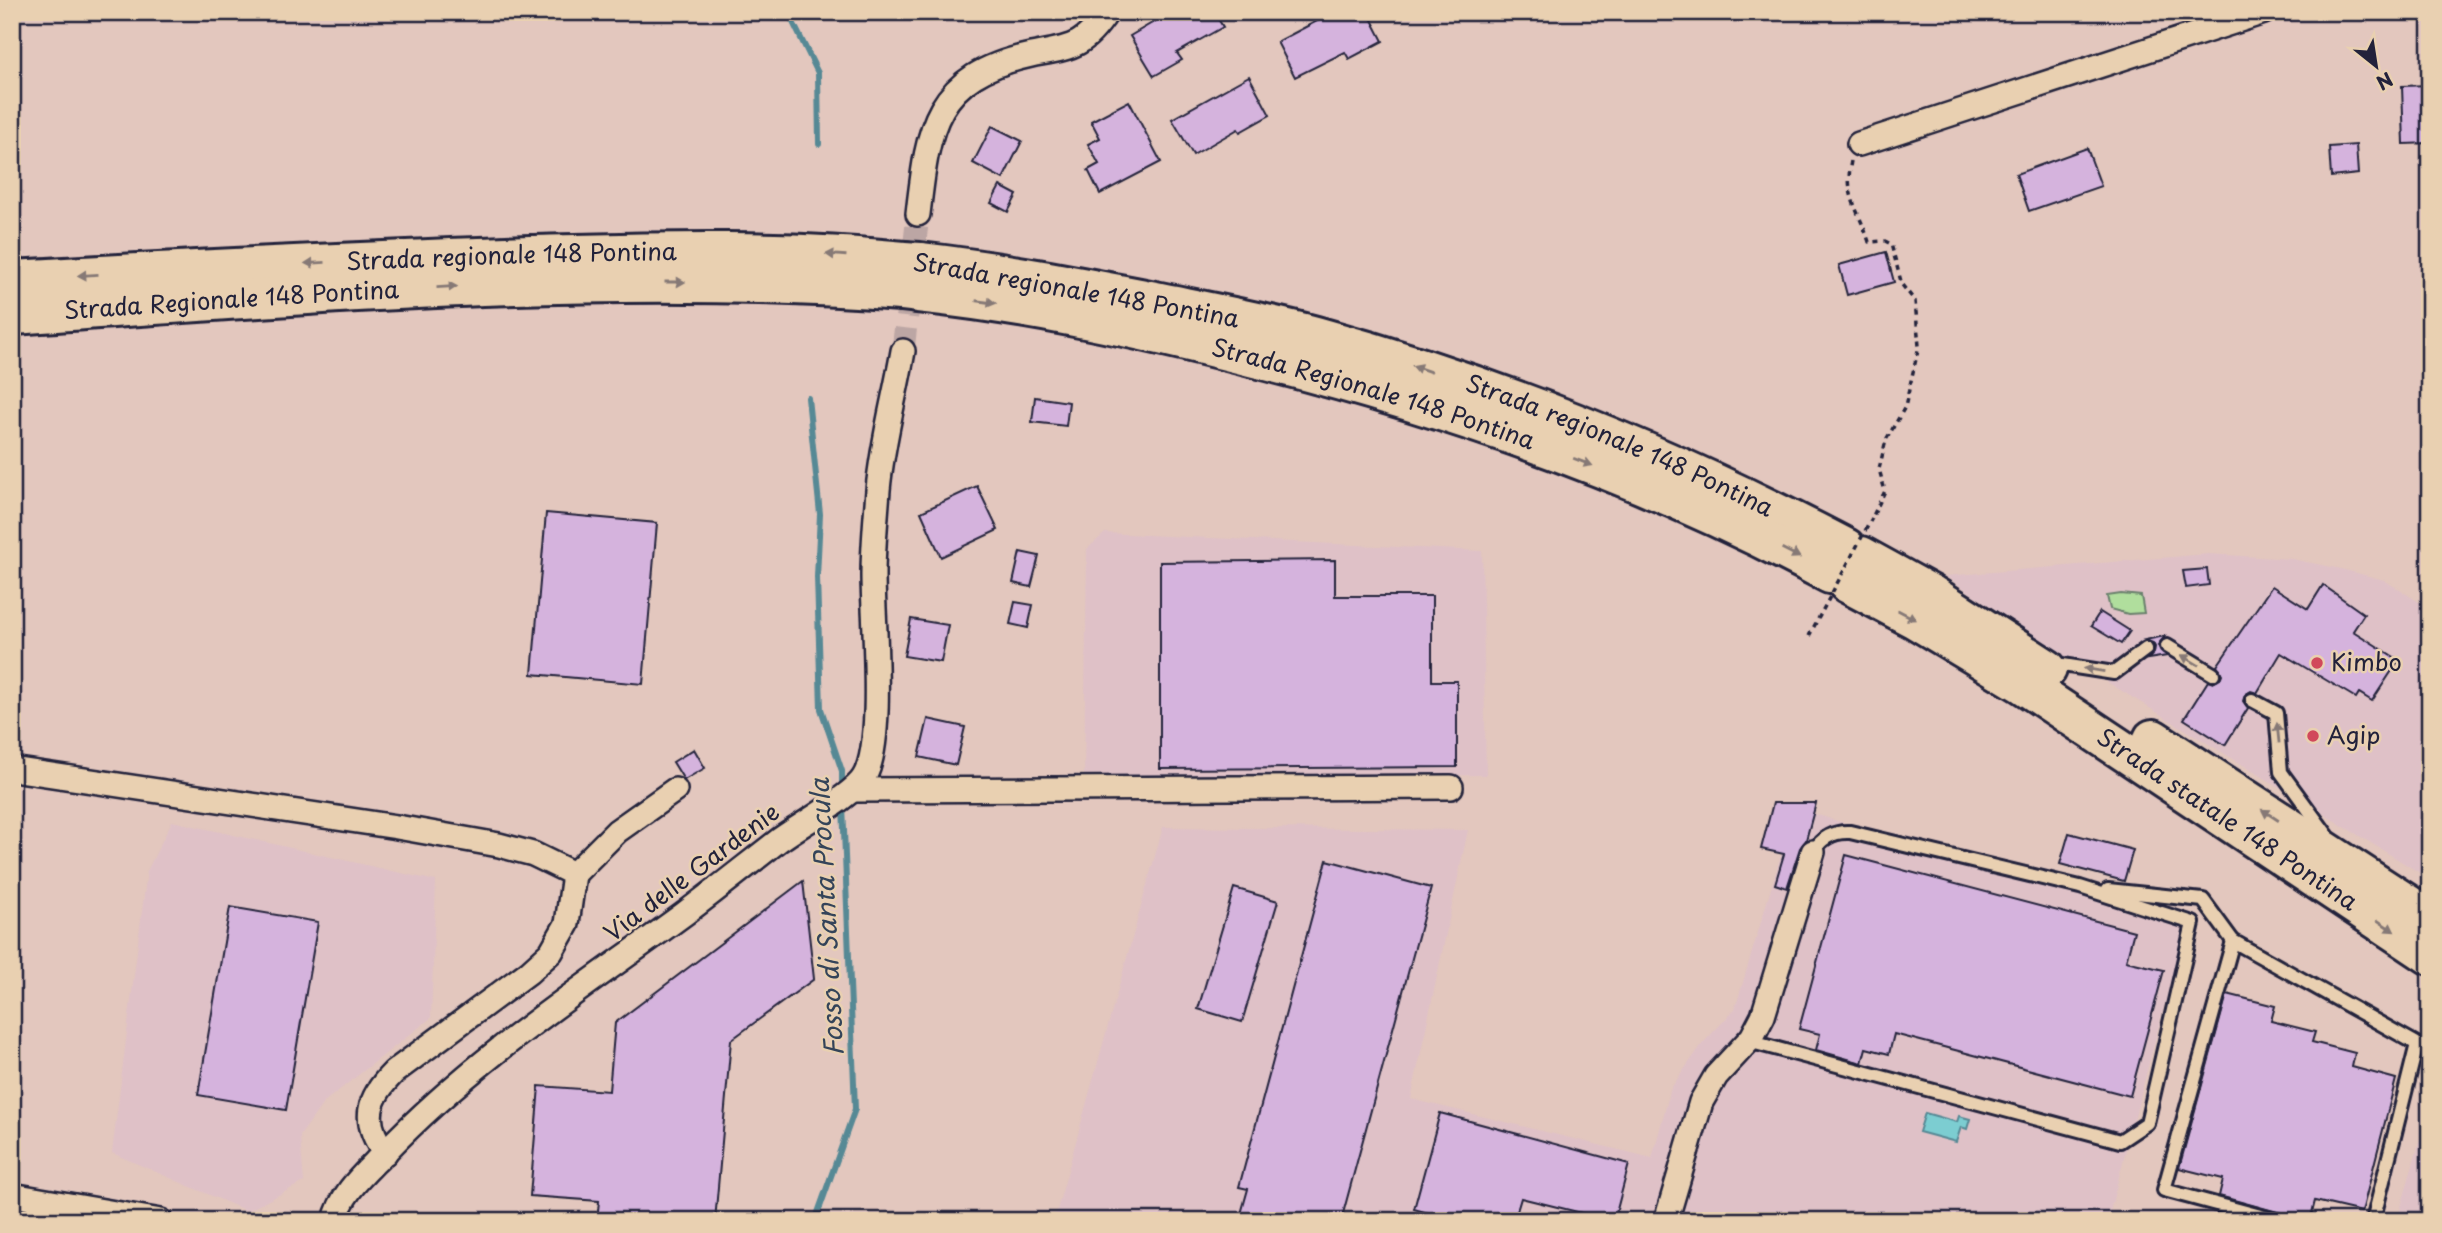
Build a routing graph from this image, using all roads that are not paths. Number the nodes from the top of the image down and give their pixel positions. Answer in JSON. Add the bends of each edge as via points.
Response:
{"nodes":[{"id":1,"x":1107,"y":12,"type":"edge"},
{"id":2,"x":2264,"y":12,"type":"edge"},
{"id":3,"x":1859,"y":144,"type":"road end"},
{"id":4,"x":918,"y":214,"type":"tunnel mouth"},
{"id":5,"x":911,"y":277,"type":"junction"},
{"id":6,"x":12,"y":279,"type":"edge"},
{"id":7,"x":12,"y":315,"type":"edge"},
{"id":8,"x":903,"y":351,"type":"tunnel mouth"},
{"id":9,"x":2167,"y":646,"type":"dead end"},
{"id":10,"x":2146,"y":649,"type":"dead end"},
{"id":11,"x":2029,"y":673,"type":"junction"},
{"id":12,"x":2213,"y":674,"type":"dead end"},
{"id":13,"x":2252,"y":700,"type":"dead end"},
{"id":14,"x":12,"y":769,"type":"edge"},
{"id":15,"x":1451,"y":787,"type":"dead end"},
{"id":16,"x":675,"y":790,"type":"dead end"},
{"id":17,"x":854,"y":790,"type":"junction"},
{"id":18,"x":1813,"y":852,"type":"joint"},
{"id":19,"x":574,"y":874,"type":"junction"},
{"id":20,"x":2080,"y":887,"type":"junction"},
{"id":21,"x":2415,"y":910,"type":"edge"},
{"id":22,"x":2232,"y":941,"type":"junction"},
{"id":23,"x":2430,"y":955,"type":"edge"},
{"id":24,"x":1748,"y":1041,"type":"junction"},
{"id":25,"x":385,"y":1153,"type":"junction"},
{"id":26,"x":12,"y":1195,"type":"edge"},
{"id":27,"x":161,"y":1221,"type":"edge"},
{"id":28,"x":335,"y":1221,"type":"edge"},
{"id":29,"x":1666,"y":1221,"type":"edge"},
{"id":30,"x":2279,"y":1221,"type":"edge"},
{"id":31,"x":2373,"y":1221,"type":"edge"}],
"edges":[{"from":1,"to":4,"type":"street","via":[[1081,43],[1006,62],[958,88],[931,131]]},
{"from":2,"to":3,"type":"street"},
{"from":5,"to":6,"type":"highway","name":"Strada regionale 148 Pontina","one_way":true,"via":[[800,253],[641,252],[347,261]]},
{"from":7,"to":5,"type":"highway","name":"Strada Regionale 148 Pontina","one_way":true,"via":[[542,283]]},
{"from":5,"to":11,"type":"highway","name":"Strada Regionale 148 Pontina","via":[[1018,306],[1182,339],[1386,394],[1522,439],[1733,525],[1932,595]]},
{"from":8,"to":17,"type":"street","name":"Via delle Gardenie","via":[[878,488],[873,574],[874,735],[869,769]]},
{"from":12,"to":9,"type":"lane","one_way":true},
{"from":10,"to":11,"type":"lane","one_way":true,"via":[[2114,673]]},
{"from":21,"to":11,"type":"highway","name":"Strada statale 148 Pontina","one_way":true},
{"from":11,"to":23,"type":"highway","name":"Strada statale 148 Pontina","one_way":true},
{"from":21,"to":13,"type":"lane","one_way":true,"via":[[2330,839],[2281,772],[2276,713]]},
{"from":14,"to":19,"type":"street","via":[[499,845],[544,858]]},
{"from":15,"to":17,"type":"street"},
{"from":16,"to":19,"type":"street","via":[[617,831]]},
{"from":17,"to":25,"type":"street","name":"Via delle Gardenie","via":[[485,1059]]},
{"from":18,"to":20,"type":"lane","via":[[1828,836],[1850,832]]},
{"from":18,"to":24,"type":"street","via":[[1763,1016]]},
{"from":19,"to":25,"type":"street","via":[[567,924],[551,952],[379,1088],[371,1104],[371,1121]]},
{"from":20,"to":22,"type":"lane","via":[[2203,900]]},
{"from":20,"to":24,"type":"lane","via":[[2193,923],[2147,1122],[2120,1141]]},
{"from":22,"to":30,"type":"lane","via":[[2164,1190]]},
{"from":22,"to":31,"type":"lane","via":[[2417,1044]]},
{"from":24,"to":29,"type":"street","via":[[1716,1076],[1700,1102]]},
{"from":25,"to":28,"type":"street","name":"Via delle Gardenie","via":[[346,1196]]},
{"from":26,"to":27,"type":"street"}]}
